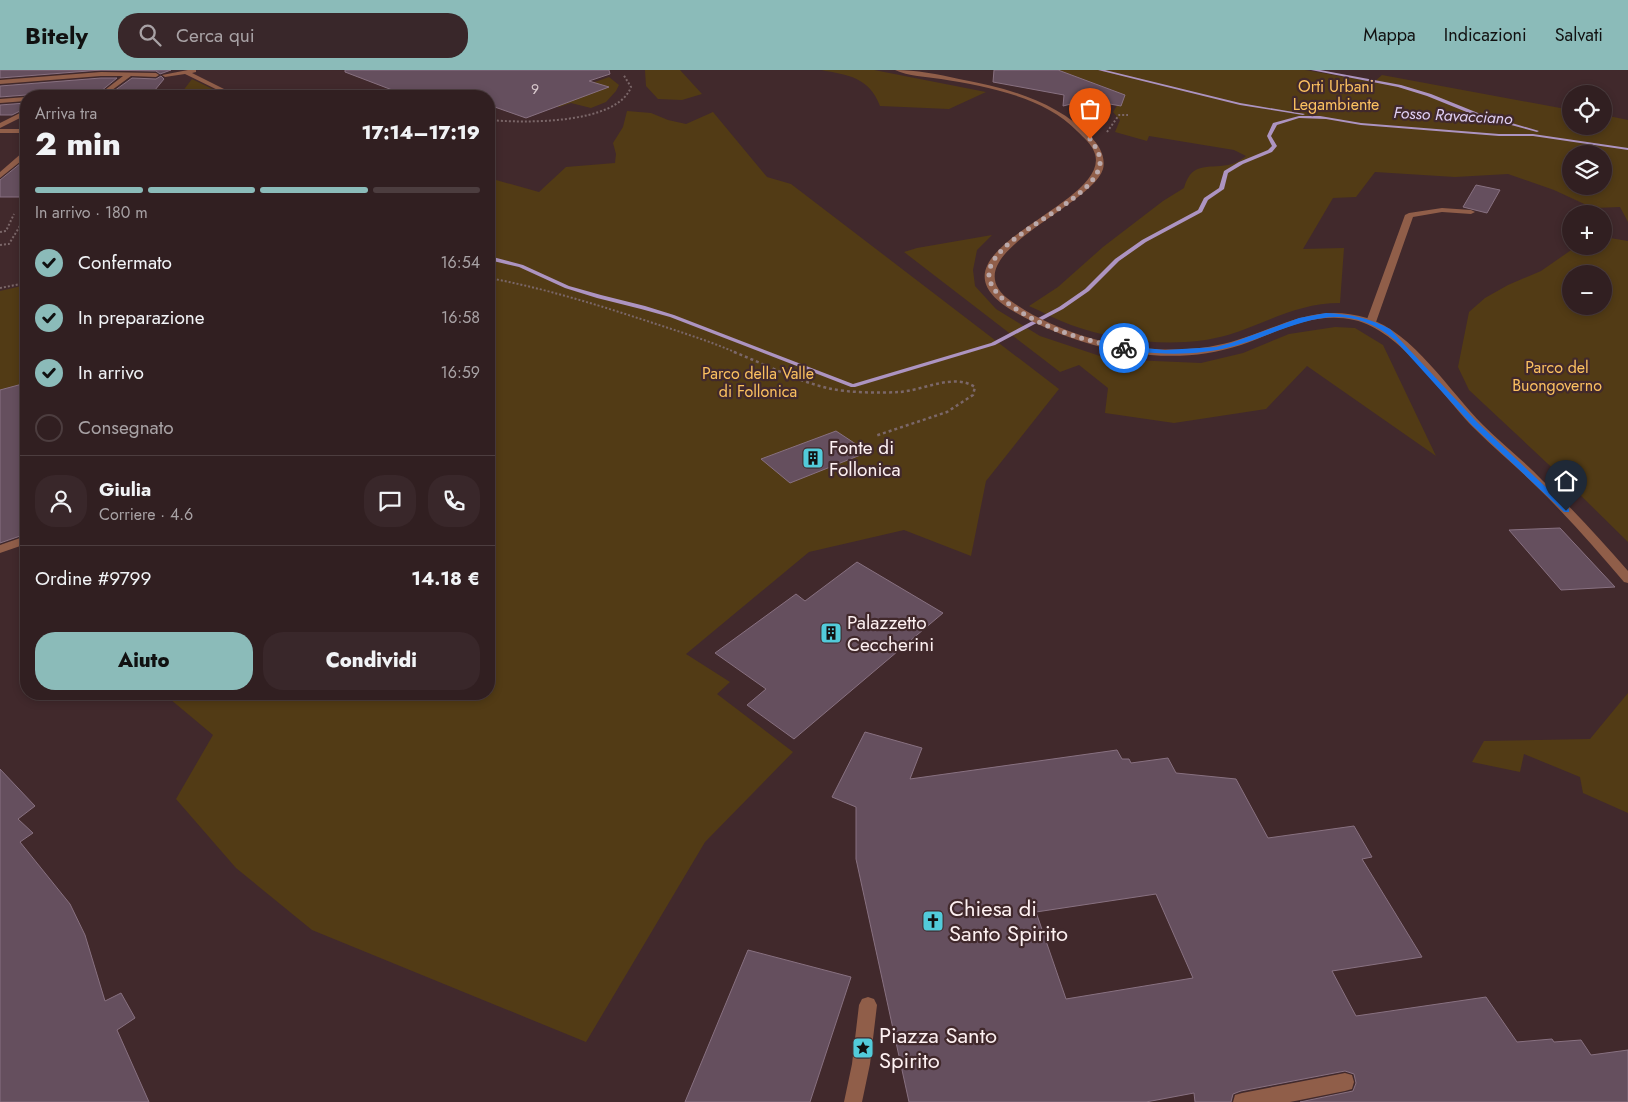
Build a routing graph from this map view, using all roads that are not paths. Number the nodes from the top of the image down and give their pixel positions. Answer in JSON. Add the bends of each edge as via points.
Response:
{"nodes":[{"id":1,"x":58,"y":70,"type":"edge"},
{"id":2,"x":196,"y":70,"type":"edge"},
{"id":3,"x":898,"y":70,"type":"edge"},
{"id":4,"x":187,"y":73,"type":"junction"},
{"id":5,"x":130,"y":74,"type":"junction"},
{"id":6,"x":156,"y":75,"type":"dead end"},
{"id":7,"x":165,"y":76,"type":"dead end"},
{"id":8,"x":2,"y":81,"type":"edge"},
{"id":9,"x":108,"y":90,"type":"edge"},
{"id":10,"x":222,"y":90,"type":"edge"},
{"id":11,"x":20,"y":99,"type":"edge"},
{"id":12,"x":0,"y":101,"type":"edge"},
{"id":13,"x":18,"y":116,"type":"joint"},
{"id":14,"x":0,"y":117,"type":"edge"},
{"id":15,"x":0,"y":126,"type":"edge"},
{"id":16,"x":0,"y":131,"type":"edge"},
{"id":17,"x":20,"y":131,"type":"edge"},
{"id":18,"x":20,"y":159,"type":"edge"},
{"id":19,"x":0,"y":176,"type":"edge"},
{"id":20,"x":1471,"y":212,"type":"dead end"},
{"id":21,"x":1371,"y":322,"type":"junction"},
{"id":22,"x":20,"y":542,"type":"edge"},
{"id":23,"x":0,"y":550,"type":"edge"},
{"id":24,"x":1628,"y":579,"type":"edge"},
{"id":25,"x":868,"y":1004,"type":"dead end"},
{"id":26,"x":1345,"y":1082,"type":"dead end"},
{"id":27,"x":853,"y":1102,"type":"edge"},
{"id":28,"x":1242,"y":1102,"type":"edge"}],
"edges":[{"from":1,"to":8,"type":"street"},
{"from":2,"to":4,"type":"street"},
{"from":3,"to":21,"type":"street","via":[[989,88],[1039,103],[1070,120],[1096,147],[1100,162],[1094,178],[1066,203],[1009,244],[991,266],[989,275],[994,289],[1016,309],[1058,329],[1113,346],[1179,352],[1233,344],[1314,316],[1346,316]]},
{"from":4,"to":7,"type":"street"},
{"from":4,"to":10,"type":"street"},
{"from":5,"to":6,"type":"street"},
{"from":5,"to":8,"type":"street"},
{"from":5,"to":9,"type":"street"},
{"from":11,"to":12,"type":"street"},
{"from":13,"to":14,"type":"street"},
{"from":13,"to":15,"type":"street"},
{"from":16,"to":17,"type":"street"},
{"from":18,"to":19,"type":"street"},
{"from":20,"to":21,"type":"street","via":[[1442,210],[1408,215]]},
{"from":21,"to":24,"type":"street","via":[[1402,344],[1475,424],[1594,538]]},
{"from":22,"to":23,"type":"street"},
{"from":25,"to":27,"type":"street"},
{"from":26,"to":28,"type":"street"}]}
